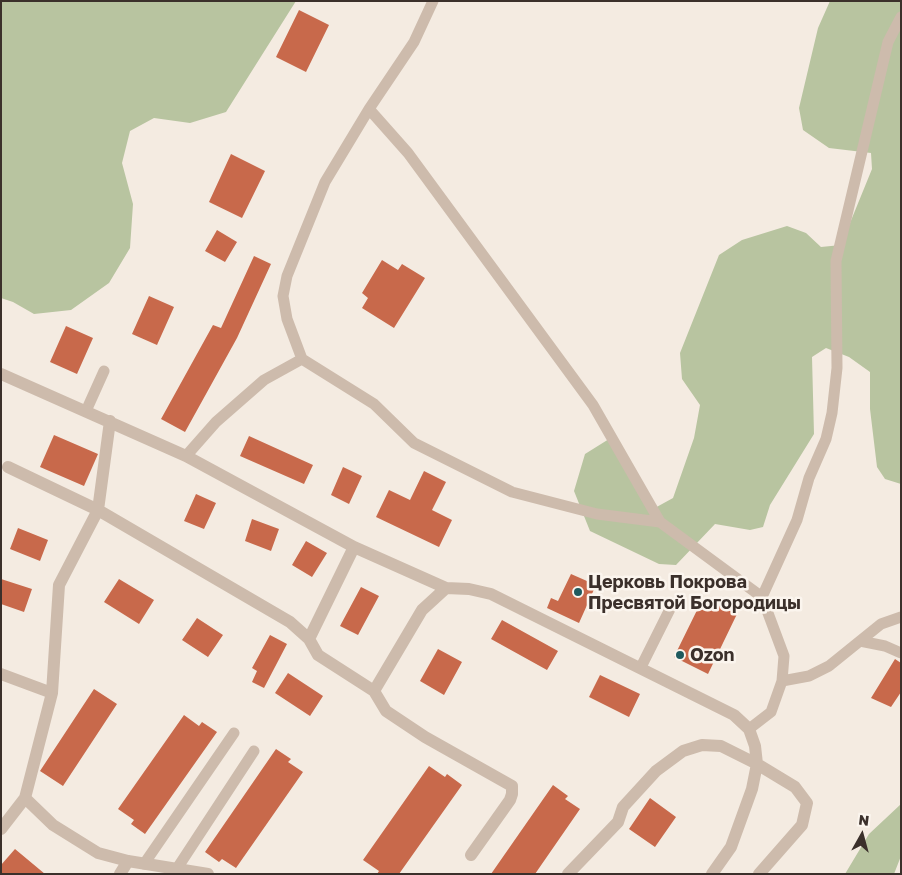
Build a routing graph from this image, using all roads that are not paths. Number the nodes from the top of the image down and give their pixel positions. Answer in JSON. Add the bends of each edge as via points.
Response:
{"nodes":[{"id":1,"x":433,"y":1,"type":"edge"},
{"id":2,"x":901,"y":17,"type":"edge"},
{"id":3,"x":369,"y":109,"type":"junction"},
{"id":4,"x":302,"y":359,"type":"junction"},
{"id":5,"x":104,"y":371,"type":"dead end"},
{"id":6,"x":1,"y":374,"type":"edge"},
{"id":7,"x":86,"y":411,"type":"junction"},
{"id":8,"x":110,"y":421,"type":"junction"},
{"id":9,"x":186,"y":456,"type":"junction"},
{"id":10,"x":8,"y":467,"type":"dead end"},
{"id":11,"x":98,"y":510,"type":"junction"},
{"id":12,"x":660,"y":522,"type":"junction"},
{"id":13,"x":354,"y":547,"type":"junction"},
{"id":14,"x":446,"y":588,"type":"junction"},
{"id":15,"x":762,"y":597,"type":"junction"},
{"id":16,"x":673,"y":603,"type":"dead end"},
{"id":17,"x":901,"y":618,"type":"edge"},
{"id":18,"x":308,"y":639,"type":"junction"},
{"id":19,"x":860,"y":641,"type":"junction"},
{"id":20,"x":901,"y":652,"type":"edge"},
{"id":21,"x":641,"y":667,"type":"junction"},
{"id":22,"x":1,"y":674,"type":"edge"},
{"id":23,"x":782,"y":681,"type":"junction"},
{"id":24,"x":374,"y":691,"type":"junction"},
{"id":25,"x":52,"y":693,"type":"junction"},
{"id":26,"x":749,"y":729,"type":"junction"},
{"id":27,"x":234,"y":733,"type":"dead end"},
{"id":28,"x":254,"y":751,"type":"dead end"},
{"id":29,"x":757,"y":764,"type":"junction"},
{"id":30,"x":25,"y":798,"type":"junction"},
{"id":31,"x":1,"y":829,"type":"edge"},
{"id":32,"x":472,"y":855,"type":"dead end"},
{"id":33,"x":128,"y":861,"type":"junction"},
{"id":34,"x":144,"y":864,"type":"junction"},
{"id":35,"x":176,"y":870,"type":"junction"},
{"id":36,"x":120,"y":874,"type":"edge"},
{"id":37,"x":208,"y":874,"type":"edge"},
{"id":38,"x":568,"y":874,"type":"edge"},
{"id":39,"x":712,"y":874,"type":"edge"},
{"id":40,"x":759,"y":874,"type":"edge"}],
"edges":[{"from":1,"to":3,"type":"lane","via":[[414,42]]},
{"from":2,"to":15,"type":"lane","via":[[888,42],[836,261],[837,368],[826,439],[809,478],[797,520]]},
{"from":3,"to":4,"type":"lane","via":[[325,182],[287,276],[284,296],[287,319]]},
{"from":3,"to":12,"type":"lane","via":[[408,153],[593,405]]},
{"from":4,"to":9,"type":"lane","via":[[264,380],[216,422]]},
{"from":4,"to":12,"type":"lane","via":[[374,404],[414,442],[512,492],[597,514]]},
{"from":5,"to":7,"type":"lane"},
{"from":6,"to":7,"type":"street"},
{"from":7,"to":8,"type":"street"},
{"from":8,"to":9,"type":"street"},
{"from":8,"to":11,"type":"street"},
{"from":9,"to":13,"type":"street"},
{"from":10,"to":11,"type":"street"},
{"from":11,"to":18,"type":"street","via":[[290,622]]},
{"from":11,"to":25,"type":"street","via":[[58,585]]},
{"from":12,"to":15,"type":"lane"},
{"from":13,"to":14,"type":"street"},
{"from":13,"to":18,"type":"street"},
{"from":14,"to":21,"type":"street","via":[[491,594]]},
{"from":14,"to":24,"type":"street","via":[[422,610]]},
{"from":15,"to":23,"type":"lane","via":[[784,656]]},
{"from":16,"to":21,"type":"lane"},
{"from":17,"to":19,"type":"lane","via":[[881,624]]},
{"from":18,"to":24,"type":"street","via":[[318,655]]},
{"from":19,"to":20,"type":"lane"},
{"from":19,"to":23,"type":"lane","via":[[829,666],[808,676]]},
{"from":21,"to":26,"type":"street","via":[[734,715]]},
{"from":22,"to":25,"type":"street"},
{"from":23,"to":26,"type":"lane","via":[[771,712]]},
{"from":24,"to":32,"type":"street","via":[[386,711],[512,786],[510,800]]},
{"from":25,"to":30,"type":"street"},
{"from":26,"to":29,"type":"street"},
{"from":27,"to":34,"type":"lane"},
{"from":28,"to":35,"type":"lane"},
{"from":29,"to":38,"type":"street","via":[[721,746],[702,745],[683,751],[656,771],[623,807],[618,822]]},
{"from":29,"to":39,"type":"street","via":[[752,789],[731,846]]},
{"from":29,"to":40,"type":"street","via":[[795,787],[807,803],[802,825]]},
{"from":30,"to":31,"type":"street"},
{"from":30,"to":33,"type":"street","via":[[53,825],[98,853]]},
{"from":33,"to":34,"type":"street"},
{"from":33,"to":36,"type":"street"},
{"from":34,"to":35,"type":"street"},
{"from":35,"to":37,"type":"street"}]}
